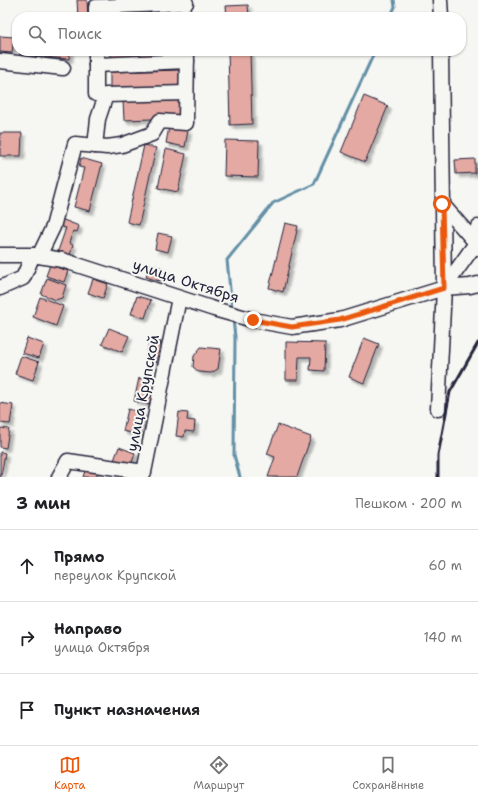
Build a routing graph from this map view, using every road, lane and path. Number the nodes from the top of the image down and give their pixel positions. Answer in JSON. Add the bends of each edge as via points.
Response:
{"nodes":[{"id":1,"x":440,"y":0,"type":"edge"},
{"id":2,"x":186,"y":7,"type":"edge"},
{"id":3,"x":96,"y":12,"type":"edge"},
{"id":4,"x":441,"y":12,"type":"edge"},
{"id":5,"x":96,"y":56,"type":"edge"},
{"id":6,"x":187,"y":56,"type":"edge"},
{"id":7,"x":441,"y":56,"type":"edge"},
{"id":8,"x":0,"y":61,"type":"edge"},
{"id":9,"x":96,"y":65,"type":"junction"},
{"id":10,"x":63,"y":68,"type":"dead end"},
{"id":11,"x":186,"y":93,"type":"junction"},
{"id":12,"x":105,"y":97,"type":"junction"},
{"id":13,"x":95,"y":146,"type":"junction"},
{"id":14,"x":442,"y":204,"type":"junction"},
{"id":15,"x":478,"y":227,"type":"edge"},
{"id":16,"x":477,"y":246,"type":"edge"},
{"id":17,"x":0,"y":254,"type":"edge"},
{"id":18,"x":36,"y":255,"type":"junction"},
{"id":19,"x":478,"y":284,"type":"edge"},
{"id":20,"x":0,"y":288,"type":"edge"},
{"id":21,"x":444,"y":288,"type":"junction"},
{"id":22,"x":179,"y":298,"type":"junction"},
{"id":23,"x":438,"y":409,"type":"dead end"},
{"id":24,"x":58,"y":477,"type":"edge"}],
"edges":[{"from":1,"to":4,"type":"street"},
{"from":2,"to":3,"type":"street","via":[[96,7]]},
{"from":5,"to":9,"type":"street"},
{"from":6,"to":9,"type":"street"},
{"from":6,"to":11,"type":"street"},
{"from":7,"to":14,"type":"street"},
{"from":8,"to":10,"type":"street"},
{"from":9,"to":12,"type":"street","via":[[96,94]]},
{"from":11,"to":12,"type":"street"},
{"from":11,"to":13,"type":"street","via":[[186,123],[160,121],[152,134],[137,140],[122,145]]},
{"from":12,"to":13,"type":"street","via":[[98,119]]},
{"from":13,"to":18,"type":"street","via":[[75,144],[53,227]]},
{"from":14,"to":16,"type":"street"},
{"from":14,"to":21,"type":"street"},
{"from":15,"to":16,"type":"street"},
{"from":16,"to":21,"type":"street"},
{"from":17,"to":18,"type":"street","name":"улица Октября"},
{"from":18,"to":20,"type":"street","via":[[23,278]]},
{"from":18,"to":22,"type":"street","name":"улица Октября","via":[[62,260]]},
{"from":19,"to":21,"type":"street","name":"улица Октября"},
{"from":21,"to":22,"type":"street","name":"улица Октября","via":[[340,320],[292,327],[253,320]]},
{"from":21,"to":23,"type":"street"},
{"from":22,"to":24,"type":"street","name":"улица Крупской","via":[[144,472],[68,461]]}]}
